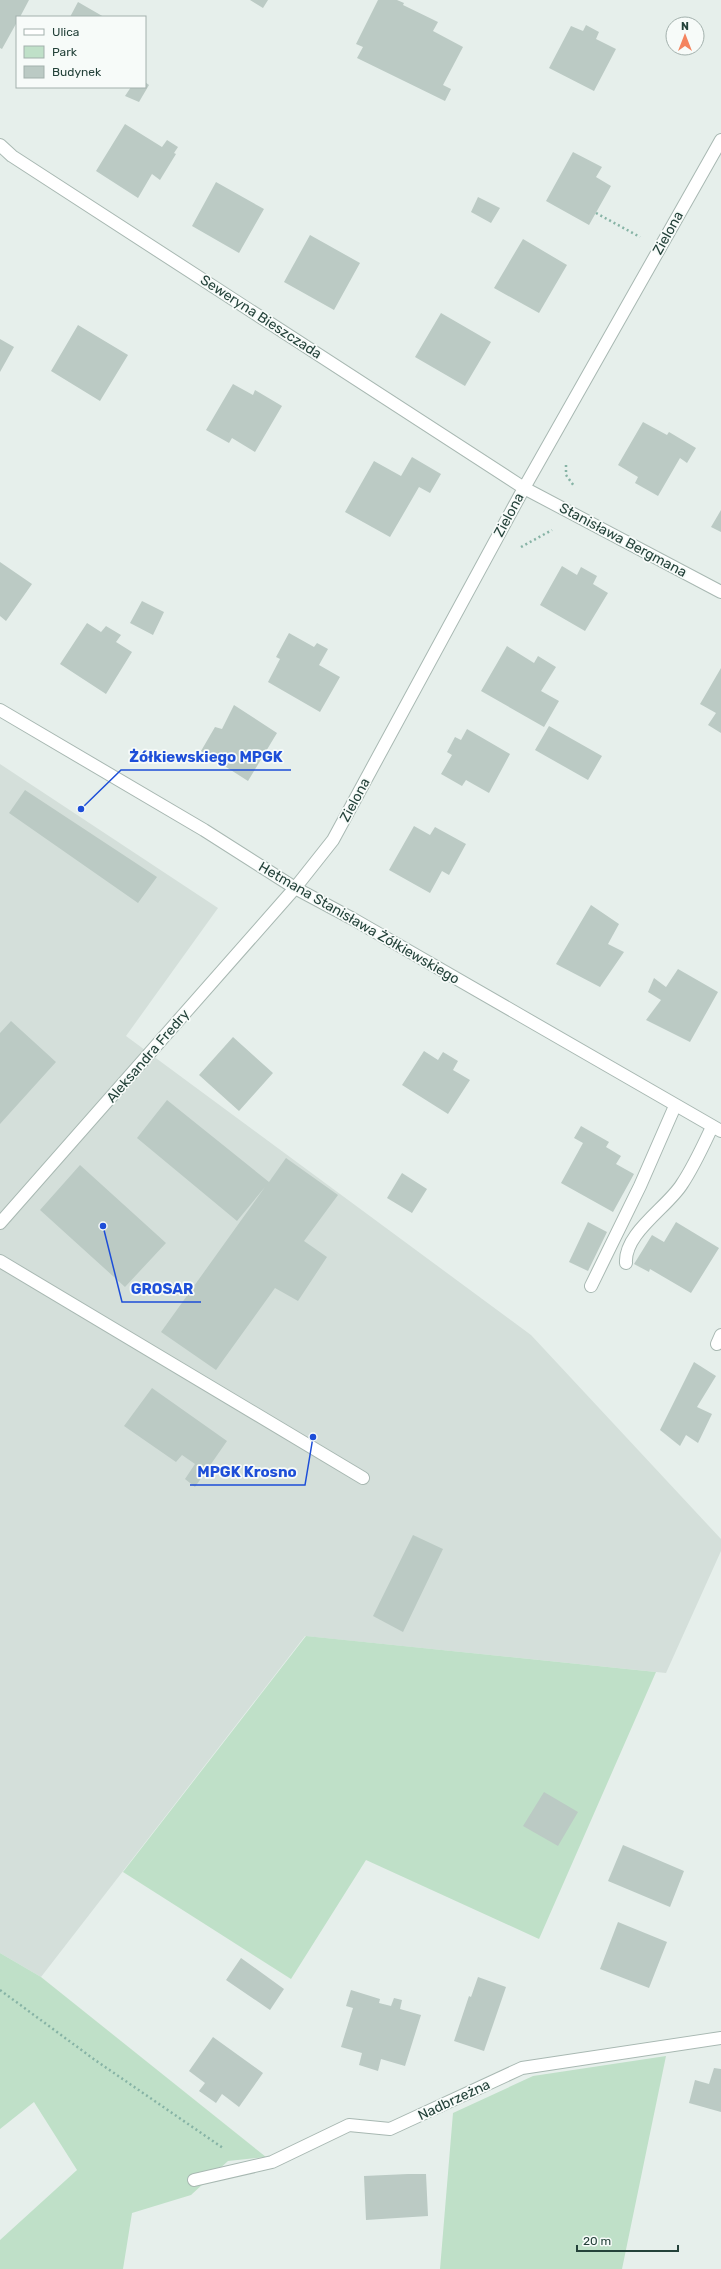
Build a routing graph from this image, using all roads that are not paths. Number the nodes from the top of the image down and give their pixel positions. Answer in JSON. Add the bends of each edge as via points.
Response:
{"nodes":[{"id":1,"x":721,"y":140,"type":"edge"},
{"id":2,"x":0,"y":144,"type":"edge"},
{"id":3,"x":524,"y":488,"type":"junction"},
{"id":4,"x":721,"y":592,"type":"edge"},
{"id":5,"x":0,"y":710,"type":"edge"},
{"id":6,"x":295,"y":888,"type":"junction"},
{"id":7,"x":675,"y":1106,"type":"junction"},
{"id":8,"x":717,"y":1129,"type":"edge"},
{"id":9,"x":0,"y":1223,"type":"edge"},
{"id":10,"x":0,"y":1260,"type":"edge"},
{"id":11,"x":626,"y":1263,"type":"dead end"},
{"id":12,"x":591,"y":1286,"type":"dead end"},
{"id":13,"x":363,"y":1478,"type":"dead end"},
{"id":14,"x":721,"y":2038,"type":"edge"},
{"id":15,"x":194,"y":2180,"type":"dead end"}],
"edges":[{"from":1,"to":3,"type":"street","name":"Zielona"},
{"from":2,"to":3,"type":"street","name":"Seweryna Bieszczada","via":[[12,156]]},
{"from":3,"to":4,"type":"street","name":"Stanisława Bergmana"},
{"from":3,"to":6,"type":"street","name":"Zielona","via":[[333,840]]},
{"from":5,"to":6,"type":"street","name":"Hetmana Stanisława Żółkiewskiego","via":[[204,830]]},
{"from":6,"to":7,"type":"street","name":"Hetmana Stanisława Żółkiewskiego","via":[[354,919]]},
{"from":6,"to":9,"type":"street","name":"Aleksandra Fredry"},
{"from":7,"to":8,"type":"street","name":"Hetmana Stanisława Żółkiewskiego"},
{"from":7,"to":12,"type":"street","via":[[640,1186]]},
{"from":8,"to":11,"type":"street","via":[[682,1186],[641,1229],[626,1254]]},
{"from":10,"to":13,"type":"street"},
{"from":14,"to":15,"type":"street","name":"Nadbrzeżna","via":[[522,2068],[390,2129],[349,2125],[272,2162]]}]}
